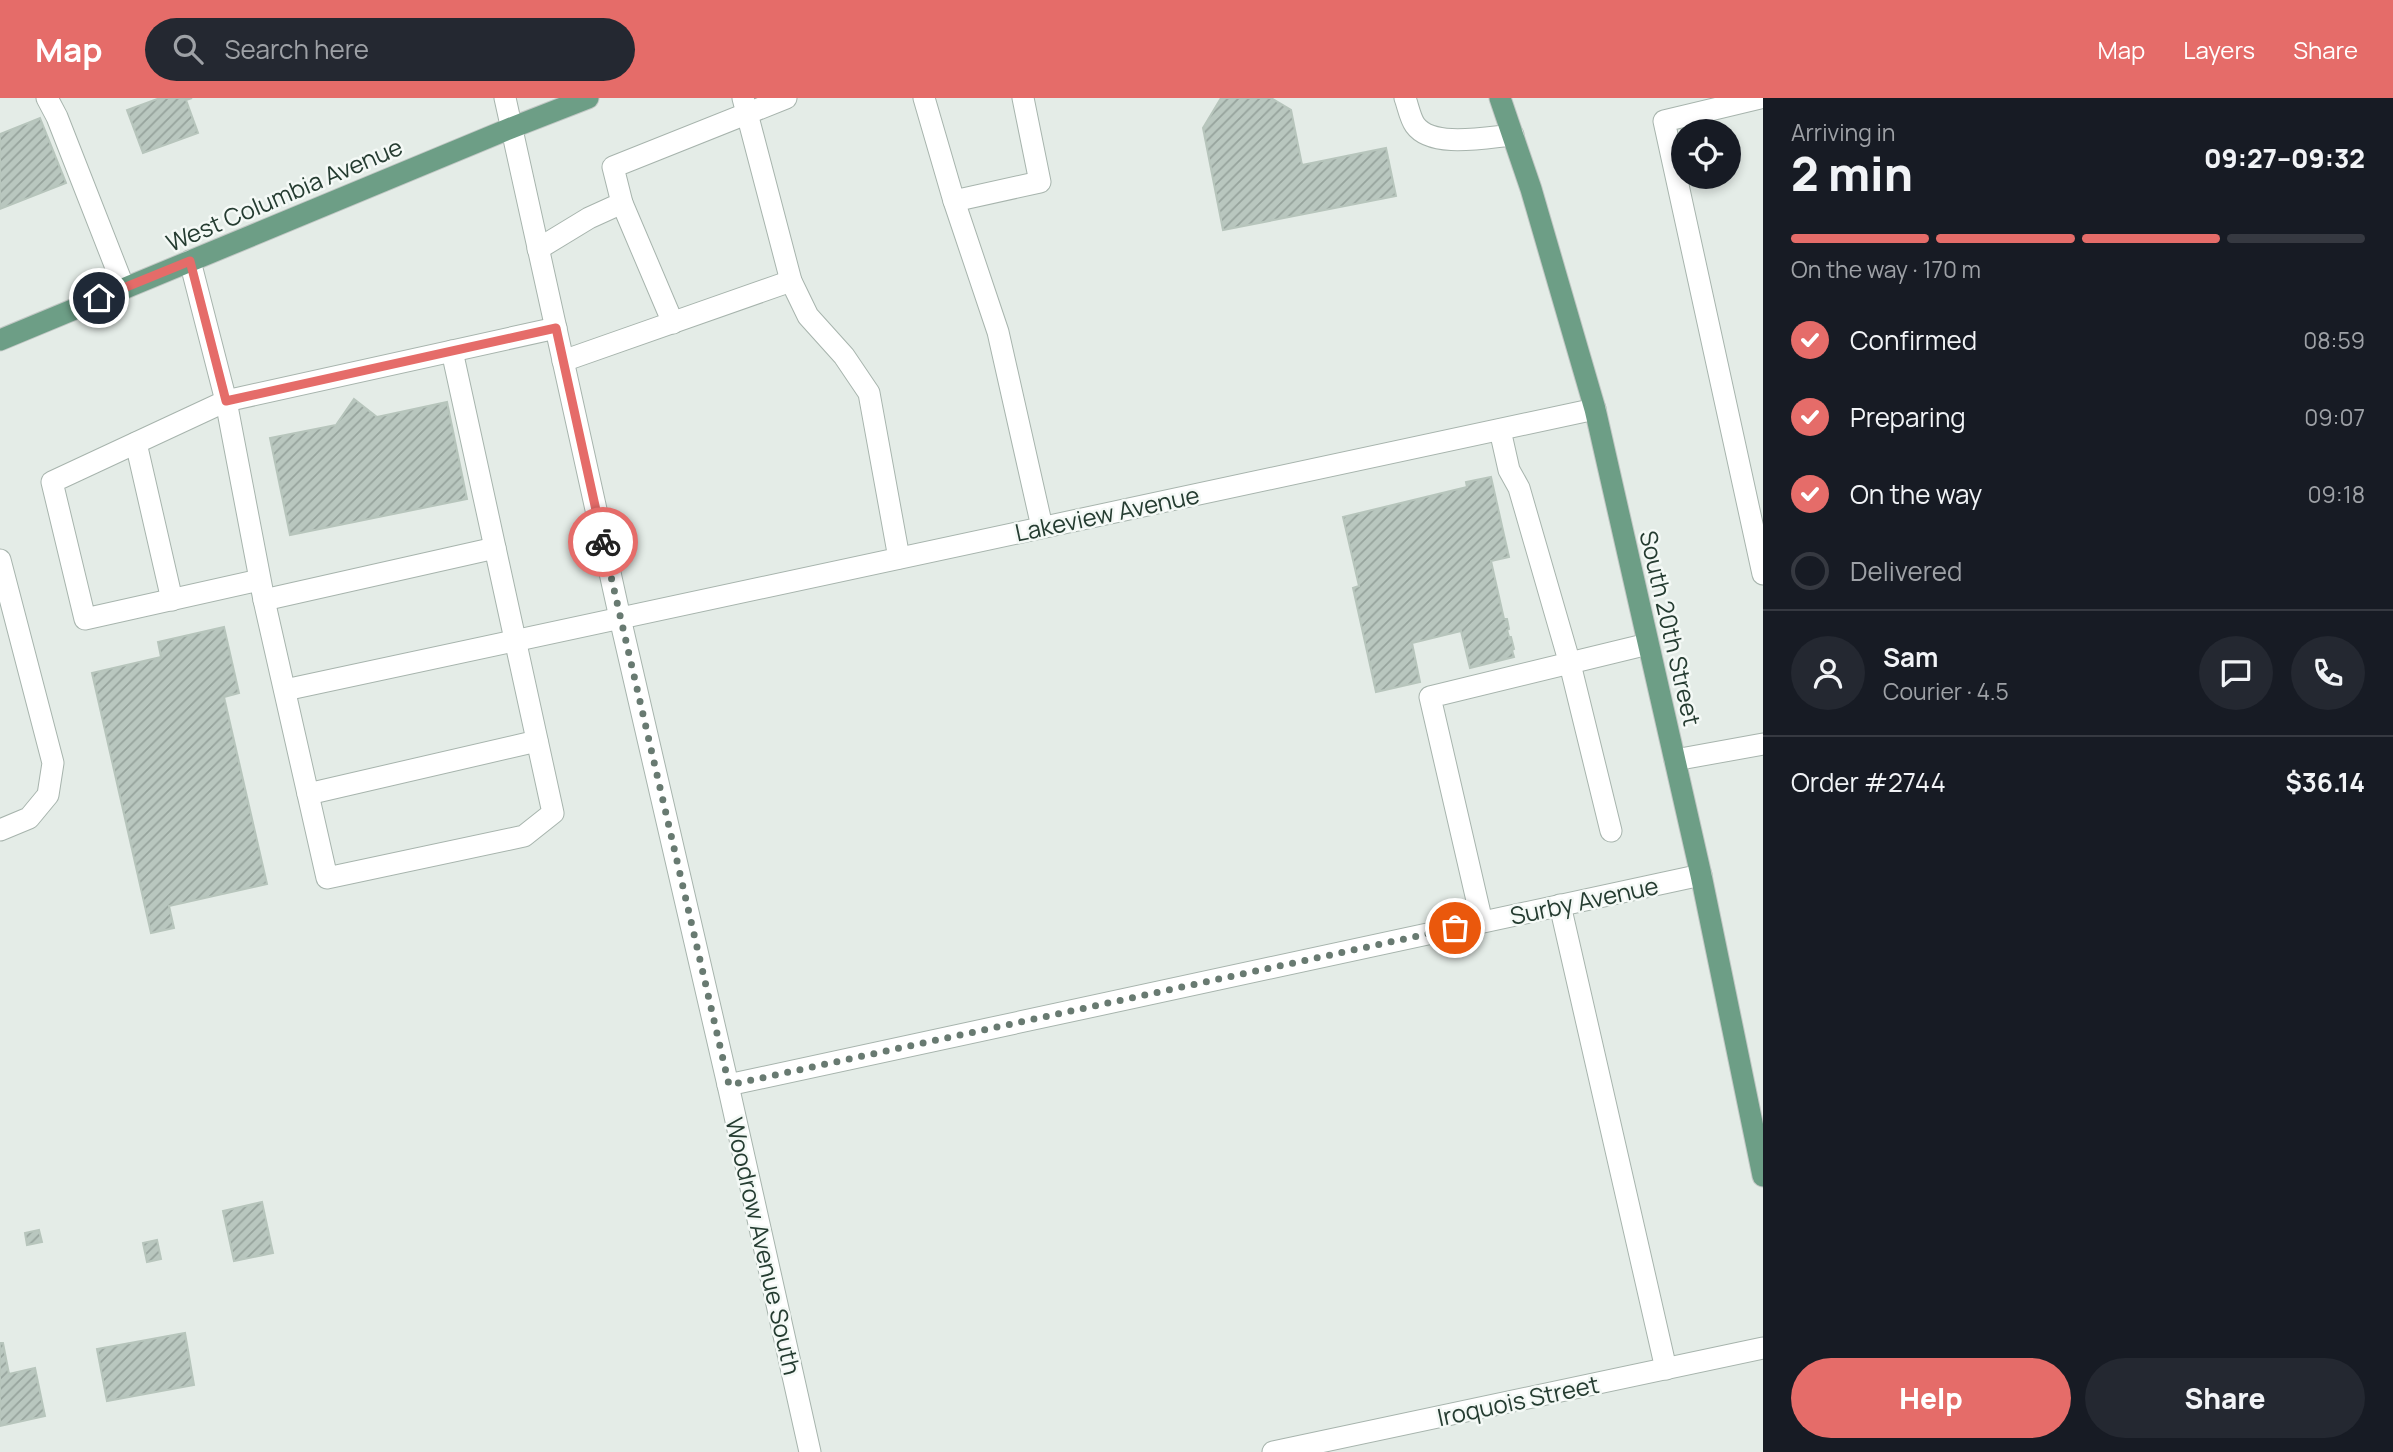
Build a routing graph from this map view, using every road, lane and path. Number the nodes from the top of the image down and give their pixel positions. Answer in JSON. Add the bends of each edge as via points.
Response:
{"nodes":[{"id":1,"x":47,"y":98,"type":"edge"},
{"id":2,"x":505,"y":98,"type":"edge"},
{"id":3,"x":588,"y":98,"type":"edge"},
{"id":4,"x":786,"y":98,"type":"edge"},
{"id":5,"x":924,"y":98,"type":"edge"},
{"id":6,"x":1023,"y":98,"type":"edge"},
{"id":7,"x":1405,"y":98,"type":"edge"},
{"id":8,"x":1500,"y":98,"type":"edge"},
{"id":9,"x":1760,"y":98,"type":"edge"},
{"id":10,"x":745,"y":106,"type":"edge"},
{"id":11,"x":511,"y":128,"type":"junction"},
{"id":12,"x":1513,"y":135,"type":"junction"},
{"id":13,"x":954,"y":201,"type":"junction"},
{"id":14,"x":622,"y":203,"type":"junction"},
{"id":15,"x":538,"y":249,"type":"junction"},
{"id":16,"x":190,"y":261,"type":"junction"},
{"id":17,"x":791,"y":281,"type":"junction"},
{"id":18,"x":124,"y":288,"type":"junction"},
{"id":19,"x":673,"y":323,"type":"junction"},
{"id":20,"x":556,"y":328,"type":"junction"},
{"id":21,"x":0,"y":340,"type":"edge"},
{"id":22,"x":453,"y":351,"type":"junction"},
{"id":23,"x":563,"y":361,"type":"junction"},
{"id":24,"x":226,"y":401,"type":"junction"},
{"id":25,"x":1595,"y":409,"type":"junction"},
{"id":26,"x":1500,"y":429,"type":"junction"},
{"id":27,"x":136,"y":443,"type":"junction"},
{"id":28,"x":1042,"y":527,"type":"junction"},
{"id":29,"x":495,"y":548,"type":"junction"},
{"id":30,"x":899,"y":558,"type":"junction"},
{"id":31,"x":0,"y":560,"type":"edge"},
{"id":32,"x":1763,"y":573,"type":"edge"},
{"id":33,"x":262,"y":590,"type":"junction"},
{"id":34,"x":172,"y":600,"type":"junction"},
{"id":35,"x":620,"y":618,"type":"junction"},
{"id":36,"x":515,"y":640,"type":"junction"},
{"id":37,"x":1648,"y":644,"type":"junction"},
{"id":38,"x":1570,"y":664,"type":"junction"},
{"id":39,"x":285,"y":691,"type":"junction"},
{"id":40,"x":537,"y":741,"type":"junction"},
{"id":41,"x":1763,"y":744,"type":"edge"},
{"id":42,"x":1675,"y":760,"type":"junction"},
{"id":43,"x":308,"y":794,"type":"junction"},
{"id":44,"x":0,"y":831,"type":"edge"},
{"id":45,"x":1611,"y":831,"type":"dead end"},
{"id":46,"x":1701,"y":875,"type":"junction"},
{"id":47,"x":1560,"y":905,"type":"junction"},
{"id":48,"x":1482,"y":922,"type":"junction"},
{"id":49,"x":729,"y":1085,"type":"junction"},
{"id":50,"x":1763,"y":1176,"type":"edge"},
{"id":51,"x":1763,"y":1349,"type":"edge"},
{"id":52,"x":1667,"y":1369,"type":"junction"},
{"id":53,"x":810,"y":1452,"type":"edge"},
{"id":54,"x":1273,"y":1452,"type":"edge"}],
"edges":[{"from":1,"to":18,"type":"street"},
{"from":2,"to":11,"type":"street","name":"Woodrow Avenue South"},
{"from":3,"to":11,"type":"main road","name":"West Columbia Avenue"},
{"from":4,"to":10,"type":"street"},
{"from":5,"to":13,"type":"street"},
{"from":6,"to":13,"type":"street","via":[[1040,182]]},
{"from":7,"to":12,"type":"street","via":[[1415,126],[1433,137]]},
{"from":8,"to":12,"type":"main road","name":"South 20th Street"},
{"from":9,"to":32,"type":"street","via":[[1664,121]]},
{"from":10,"to":14,"type":"street","via":[[613,167]]},
{"from":10,"to":17,"type":"street"},
{"from":11,"to":15,"type":"street","name":"Woodrow Avenue South"},
{"from":11,"to":16,"type":"main road","name":"West Columbia Avenue"},
{"from":12,"to":25,"type":"main road","name":"South 20th Street"},
{"from":13,"to":28,"type":"street","via":[[998,332]]},
{"from":14,"to":15,"type":"street"},
{"from":14,"to":19,"type":"street"},
{"from":15,"to":20,"type":"street","name":"Woodrow Avenue South"},
{"from":16,"to":18,"type":"main road","name":"West Columbia Avenue"},
{"from":16,"to":24,"type":"street"},
{"from":17,"to":19,"type":"street"},
{"from":17,"to":30,"type":"street","via":[[808,316],[869,393]]},
{"from":18,"to":21,"type":"main road","name":"West Columbia Avenue"},
{"from":19,"to":23,"type":"street"},
{"from":20,"to":22,"type":"street"},
{"from":20,"to":23,"type":"street","name":"Woodrow Avenue South"},
{"from":22,"to":24,"type":"street"},
{"from":22,"to":29,"type":"street"},
{"from":23,"to":35,"type":"street","name":"Woodrow Avenue South"},
{"from":24,"to":27,"type":"street"},
{"from":24,"to":33,"type":"street"},
{"from":25,"to":26,"type":"street","name":"Lakeview Avenue"},
{"from":25,"to":37,"type":"main road","name":"South 20th Street"},
{"from":26,"to":28,"type":"street","name":"Lakeview Avenue"},
{"from":26,"to":38,"type":"street"},
{"from":27,"to":34,"type":"street"},
{"from":27,"to":34,"type":"street","via":[[52,482],[85,619]]},
{"from":28,"to":30,"type":"street","name":"Lakeview Avenue"},
{"from":29,"to":33,"type":"street"},
{"from":29,"to":36,"type":"street"},
{"from":30,"to":35,"type":"street","name":"Lakeview Avenue"},
{"from":31,"to":44,"type":"street","via":[[53,764],[48,795],[29,818]]},
{"from":33,"to":34,"type":"street"},
{"from":33,"to":39,"type":"street"},
{"from":35,"to":36,"type":"street","name":"Lakeview Avenue"},
{"from":35,"to":49,"type":"street","name":"Woodrow Avenue South"},
{"from":36,"to":39,"type":"street","name":"Lakeview Avenue"},
{"from":36,"to":40,"type":"street"},
{"from":37,"to":38,"type":"street"},
{"from":37,"to":42,"type":"main road","name":"South 20th Street"},
{"from":38,"to":45,"type":"street"},
{"from":38,"to":48,"type":"street","via":[[1430,697]]},
{"from":39,"to":43,"type":"street"},
{"from":40,"to":43,"type":"street"},
{"from":40,"to":43,"type":"street","via":[[553,813],[524,836],[327,878]]},
{"from":41,"to":42,"type":"street"},
{"from":42,"to":46,"type":"main road","name":"South 20th Street"},
{"from":46,"to":47,"type":"street","name":"Surby Avenue"},
{"from":46,"to":50,"type":"main road","name":"South 20th Street"},
{"from":47,"to":48,"type":"street","name":"Surby Avenue"},
{"from":47,"to":52,"type":"street"},
{"from":48,"to":49,"type":"street","name":"Surby Avenue"},
{"from":49,"to":53,"type":"street","name":"Woodrow Avenue South"},
{"from":51,"to":52,"type":"street","name":"Iroquois Street"},
{"from":52,"to":54,"type":"street","name":"Iroquois Street"}]}
